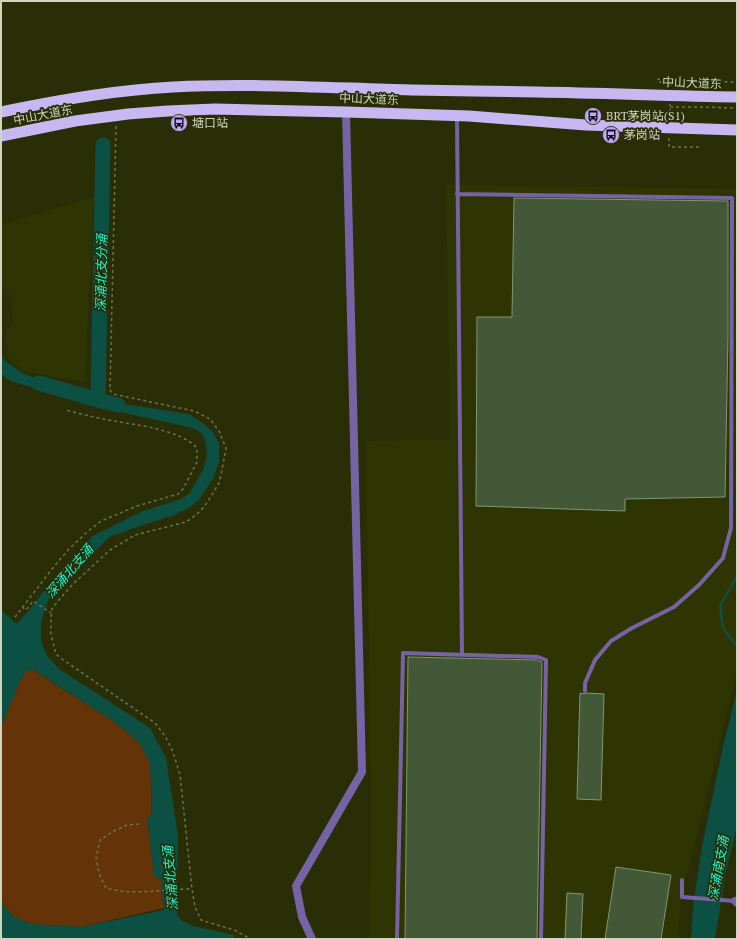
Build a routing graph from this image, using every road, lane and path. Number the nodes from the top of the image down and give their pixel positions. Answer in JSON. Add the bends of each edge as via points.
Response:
{"nodes":[{"id":1,"x":737,"y":83,"type":"edge"},
{"id":2,"x":671,"y":86,"type":"dead end"},
{"id":3,"x":737,"y":97,"type":"edge"},
{"id":4,"x":670,"y":100,"type":"dead end"},
{"id":5,"x":670,"y":107,"type":"junction"},
{"id":6,"x":737,"y":108,"type":"edge"},
{"id":7,"x":1,"y":112,"type":"edge"},
{"id":8,"x":346,"y":112,"type":"junction"},
{"id":9,"x":116,"y":116,"type":"junction"},
{"id":10,"x":457,"y":116,"type":"junction"},
{"id":11,"x":670,"y":121,"type":"dead end"},
{"id":12,"x":737,"y":130,"type":"edge"},
{"id":13,"x":669,"y":134,"type":"dead end"},
{"id":14,"x":1,"y":136,"type":"edge"},
{"id":15,"x":700,"y":147,"type":"dead end"},
{"id":16,"x":457,"y":194,"type":"junction"},
{"id":17,"x":65,"y":410,"type":"dead end"},
{"id":18,"x":22,"y":607,"type":"junction"},
{"id":19,"x":52,"y":614,"type":"junction"},
{"id":20,"x":14,"y":617,"type":"dead end"},
{"id":21,"x":462,"y":654,"type":"junction"},
{"id":22,"x":586,"y":691,"type":"dead end"},
{"id":23,"x":139,"y":824,"type":"dead end"},
{"id":24,"x":682,"y":880,"type":"dead end"},
{"id":25,"x":192,"y":890,"type":"junction"},
{"id":26,"x":736,"y":902,"type":"edge"},
{"id":27,"x":250,"y":939,"type":"edge"},
{"id":28,"x":312,"y":939,"type":"edge"},
{"id":29,"x":397,"y":939,"type":"edge"},
{"id":30,"x":541,"y":939,"type":"edge"}],
"edges":[{"from":1,"to":2,"type":"path","via":[[674,80],[669,82],[658,82],[658,78],[671,79]]},
{"from":3,"to":7,"type":"highway","name":"中山大道东","via":[[218,85],[118,92]]},
{"from":4,"to":5,"type":"path"},
{"from":5,"to":6,"type":"path"},
{"from":5,"to":11,"type":"path"},
{"from":8,"to":9,"type":"highway","name":"中山大道东","via":[[214,109]]},
{"from":8,"to":10,"type":"highway","name":"中山大道东"},
{"from":8,"to":28,"type":"street","via":[[362,772],[296,886],[302,917]]},
{"from":9,"to":14,"type":"highway","name":"中山大道东","via":[[57,124]]},
{"from":9,"to":19,"type":"path","via":[[110,390],[113,394],[194,411],[210,419],[219,431],[226,448],[218,483],[196,516],[186,522],[135,536],[110,550],[73,584],[52,609]]},
{"from":10,"to":12,"type":"highway","name":"中山大道东","via":[[586,125]]},
{"from":10,"to":16,"type":"lane"},
{"from":13,"to":15,"type":"path","via":[[669,147]]},
{"from":16,"to":21,"type":"lane"},
{"from":16,"to":22,"type":"lane","via":[[732,198],[731,528],[723,558],[699,585],[674,607],[611,641],[595,660],[585,682]]},
{"from":17,"to":18,"type":"path","via":[[164,430],[192,443],[197,448],[197,462],[178,494],[137,506],[101,521],[87,532],[56,564]]},
{"from":18,"to":19,"type":"path","via":[[26,610],[33,601]]},
{"from":18,"to":20,"type":"path"},
{"from":19,"to":25,"type":"path","via":[[51,635],[56,654],[155,723],[165,736],[180,775]]},
{"from":21,"to":29,"type":"lane","via":[[403,653]]},
{"from":21,"to":30,"type":"lane","via":[[538,657],[546,660]]},
{"from":23,"to":25,"type":"path","via":[[128,824],[100,840],[96,859],[106,888],[134,893]]},
{"from":24,"to":26,"type":"lane","via":[[682,897]]},
{"from":25,"to":27,"type":"path","via":[[195,907],[201,920],[234,930]]}]}
